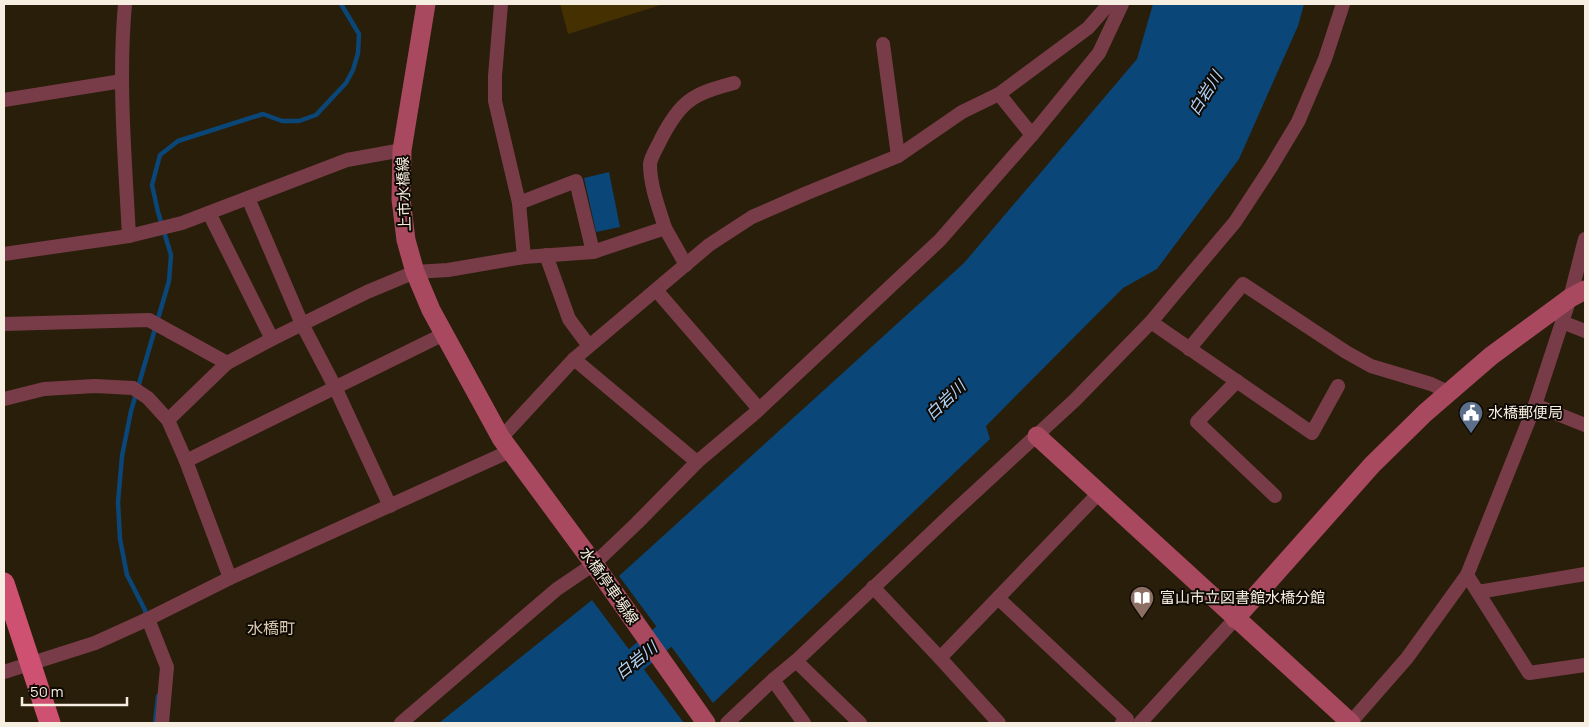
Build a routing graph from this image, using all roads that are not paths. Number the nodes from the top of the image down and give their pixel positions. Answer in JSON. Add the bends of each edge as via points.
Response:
{"nodes":[{"id":1,"x":125,"y":4,"type":"edge"},
{"id":2,"x":426,"y":4,"type":"edge"},
{"id":3,"x":501,"y":4,"type":"edge"},
{"id":4,"x":1108,"y":4,"type":"edge"},
{"id":5,"x":1122,"y":4,"type":"edge"},
{"id":6,"x":1343,"y":4,"type":"edge"},
{"id":7,"x":883,"y":44,"type":"dead end"},
{"id":8,"x":122,"y":81,"type":"junction"},
{"id":9,"x":734,"y":82,"type":"dead end"},
{"id":10,"x":999,"y":94,"type":"junction"},
{"id":11,"x":4,"y":100,"type":"edge"},
{"id":12,"x":1032,"y":136,"type":"junction"},
{"id":13,"x":402,"y":150,"type":"junction"},
{"id":14,"x":898,"y":156,"type":"junction"},
{"id":15,"x":248,"y":198,"type":"junction"},
{"id":16,"x":519,"y":203,"type":"junction"},
{"id":17,"x":209,"y":212,"type":"junction"},
{"id":18,"x":664,"y":228,"type":"junction"},
{"id":19,"x":129,"y":236,"type":"junction"},
{"id":20,"x":1585,"y":238,"type":"edge"},
{"id":21,"x":593,"y":252,"type":"junction"},
{"id":22,"x":4,"y":254,"type":"edge"},
{"id":23,"x":546,"y":255,"type":"junction"},
{"id":24,"x":524,"y":257,"type":"junction"},
{"id":25,"x":686,"y":265,"type":"junction"},
{"id":26,"x":416,"y":272,"type":"junction"},
{"id":27,"x":656,"y":290,"type":"junction"},
{"id":28,"x":1578,"y":294,"type":"edge"},
{"id":29,"x":1151,"y":322,"type":"junction"},
{"id":30,"x":1562,"y":322,"type":"junction"},
{"id":31,"x":4,"y":324,"type":"edge"},
{"id":32,"x":302,"y":324,"type":"junction"},
{"id":33,"x":1585,"y":330,"type":"edge"},
{"id":34,"x":444,"y":334,"type":"junction"},
{"id":35,"x":272,"y":339,"type":"junction"},
{"id":36,"x":588,"y":346,"type":"junction"},
{"id":37,"x":1190,"y":349,"type":"junction"},
{"id":38,"x":574,"y":359,"type":"junction"},
{"id":39,"x":227,"y":363,"type":"junction"},
{"id":40,"x":1237,"y":381,"type":"junction"},
{"id":41,"x":1338,"y":386,"type":"dead end"},
{"id":42,"x":335,"y":387,"type":"junction"},
{"id":43,"x":1448,"y":392,"type":"junction"},
{"id":44,"x":4,"y":399,"type":"edge"},
{"id":45,"x":1535,"y":405,"type":"junction"},
{"id":46,"x":759,"y":409,"type":"junction"},
{"id":47,"x":168,"y":420,"type":"junction"},
{"id":48,"x":1585,"y":425,"type":"edge"},
{"id":49,"x":1037,"y":436,"type":"junction"},
{"id":50,"x":505,"y":445,"type":"junction"},
{"id":51,"x":186,"y":461,"type":"junction"},
{"id":52,"x":697,"y":462,"type":"junction"},
{"id":53,"x":1099,"y":493,"type":"junction"},
{"id":54,"x":1275,"y":496,"type":"dead end"},
{"id":55,"x":390,"y":506,"type":"junction"},
{"id":56,"x":597,"y":569,"type":"junction"},
{"id":57,"x":1585,"y":574,"type":"edge"},
{"id":58,"x":1466,"y":575,"type":"junction"},
{"id":59,"x":230,"y":578,"type":"junction"},
{"id":60,"x":4,"y":583,"type":"edge"},
{"id":61,"x":873,"y":587,"type":"junction"},
{"id":62,"x":1478,"y":592,"type":"junction"},
{"id":63,"x":998,"y":598,"type":"junction"},
{"id":64,"x":1235,"y":619,"type":"junction"},
{"id":65,"x":148,"y":620,"type":"junction"},
{"id":66,"x":940,"y":658,"type":"junction"},
{"id":67,"x":796,"y":661,"type":"junction"},
{"id":68,"x":29,"y":664,"type":"junction"},
{"id":69,"x":1585,"y":664,"type":"edge"},
{"id":70,"x":4,"y":672,"type":"edge"},
{"id":71,"x":773,"y":680,"type":"junction"},
{"id":72,"x":1127,"y":722,"type":"edge"},
{"id":73,"x":50,"y":723,"type":"edge"},
{"id":74,"x":162,"y":723,"type":"edge"},
{"id":75,"x":401,"y":723,"type":"edge"},
{"id":76,"x":706,"y":723,"type":"edge"},
{"id":77,"x":726,"y":723,"type":"edge"},
{"id":78,"x":804,"y":723,"type":"edge"},
{"id":79,"x":860,"y":723,"type":"edge"},
{"id":80,"x":999,"y":723,"type":"edge"},
{"id":81,"x":1140,"y":723,"type":"edge"},
{"id":82,"x":1350,"y":723,"type":"edge"}],
"edges":[{"from":1,"to":8,"type":"street"},
{"from":2,"to":13,"type":"street","name":"上市水橋線"},
{"from":3,"to":16,"type":"street","via":[[495,101]]},
{"from":4,"to":10,"type":"street","via":[[1088,28]]},
{"from":5,"to":12,"type":"street","via":[[1098,53]]},
{"from":6,"to":29,"type":"street","via":[[1326,59],[1298,122],[1272,167],[1235,222]]},
{"from":7,"to":14,"type":"street"},
{"from":8,"to":11,"type":"street"},
{"from":8,"to":19,"type":"street"},
{"from":9,"to":18,"type":"street","via":[[704,91],[684,104],[672,119],[650,161],[651,179]]},
{"from":10,"to":12,"type":"street"},
{"from":10,"to":14,"type":"street","via":[[962,112]]},
{"from":12,"to":46,"type":"street","via":[[940,240]]},
{"from":13,"to":15,"type":"street","via":[[347,160]]},
{"from":13,"to":26,"type":"street","name":"上市水橋線","via":[[401,199],[406,240]]},
{"from":14,"to":25,"type":"street","via":[[752,217],[709,245]]},
{"from":15,"to":17,"type":"street"},
{"from":15,"to":32,"type":"street"},
{"from":16,"to":21,"type":"street","via":[[576,181]]},
{"from":16,"to":24,"type":"street"},
{"from":17,"to":19,"type":"street","via":[[182,223]]},
{"from":17,"to":35,"type":"street"},
{"from":18,"to":21,"type":"street"},
{"from":18,"to":25,"type":"street"},
{"from":19,"to":22,"type":"street"},
{"from":20,"to":28,"type":"street"},
{"from":21,"to":23,"type":"street"},
{"from":23,"to":24,"type":"street"},
{"from":23,"to":36,"type":"street","via":[[569,319]]},
{"from":24,"to":26,"type":"street"},
{"from":25,"to":27,"type":"street"},
{"from":26,"to":32,"type":"street"},
{"from":26,"to":34,"type":"street","name":"上市水橋線"},
{"from":27,"to":36,"type":"street"},
{"from":27,"to":46,"type":"street"},
{"from":28,"to":30,"type":"street"},
{"from":28,"to":43,"type":"street","via":[[1491,356]]},
{"from":29,"to":37,"type":"street"},
{"from":29,"to":49,"type":"street"},
{"from":30,"to":33,"type":"street"},
{"from":30,"to":45,"type":"street"},
{"from":31,"to":39,"type":"street","via":[[149,320]]},
{"from":32,"to":35,"type":"street"},
{"from":32,"to":42,"type":"street"},
{"from":34,"to":42,"type":"street"},
{"from":34,"to":50,"type":"street","name":"上市水橋線"},
{"from":35,"to":39,"type":"street"},
{"from":36,"to":38,"type":"street"},
{"from":37,"to":40,"type":"street"},
{"from":37,"to":43,"type":"street","via":[[1243,284],[1371,366]]},
{"from":38,"to":50,"type":"street"},
{"from":38,"to":52,"type":"street"},
{"from":39,"to":47,"type":"street"},
{"from":40,"to":41,"type":"street","via":[[1312,433]]},
{"from":40,"to":54,"type":"street","via":[[1197,422]]},
{"from":42,"to":51,"type":"street"},
{"from":42,"to":55,"type":"street"},
{"from":43,"to":64,"type":"street","via":[[1372,465]]},
{"from":44,"to":47,"type":"street","via":[[44,389],[133,388],[148,398]]},
{"from":45,"to":48,"type":"street"},
{"from":45,"to":58,"type":"street"},
{"from":46,"to":52,"type":"street"},
{"from":47,"to":51,"type":"street"},
{"from":49,"to":53,"type":"street"},
{"from":49,"to":61,"type":"street"},
{"from":50,"to":55,"type":"street"},
{"from":50,"to":56,"type":"street","name":"水橋停車場線"},
{"from":51,"to":59,"type":"street"},
{"from":52,"to":56,"type":"street"},
{"from":53,"to":63,"type":"street"},
{"from":53,"to":64,"type":"street"},
{"from":55,"to":59,"type":"street"},
{"from":56,"to":75,"type":"street","via":[[557,588]]},
{"from":56,"to":76,"type":"street","name":"水橋停車場線"},
{"from":57,"to":62,"type":"street"},
{"from":58,"to":62,"type":"street"},
{"from":58,"to":82,"type":"street","via":[[1407,658]]},
{"from":59,"to":65,"type":"street"},
{"from":60,"to":68,"type":"main road"},
{"from":61,"to":66,"type":"street"},
{"from":61,"to":67,"type":"street"},
{"from":62,"to":69,"type":"street","via":[[1530,673]]},
{"from":63,"to":66,"type":"street"},
{"from":63,"to":72,"type":"street"},
{"from":64,"to":81,"type":"street"},
{"from":64,"to":82,"type":"street"},
{"from":65,"to":68,"type":"street","via":[[95,643]]},
{"from":65,"to":74,"type":"street","via":[[167,667]]},
{"from":66,"to":80,"type":"street"},
{"from":67,"to":71,"type":"street"},
{"from":67,"to":79,"type":"street"},
{"from":68,"to":70,"type":"street"},
{"from":68,"to":73,"type":"main road"},
{"from":71,"to":77,"type":"street"},
{"from":71,"to":78,"type":"street"}]}
